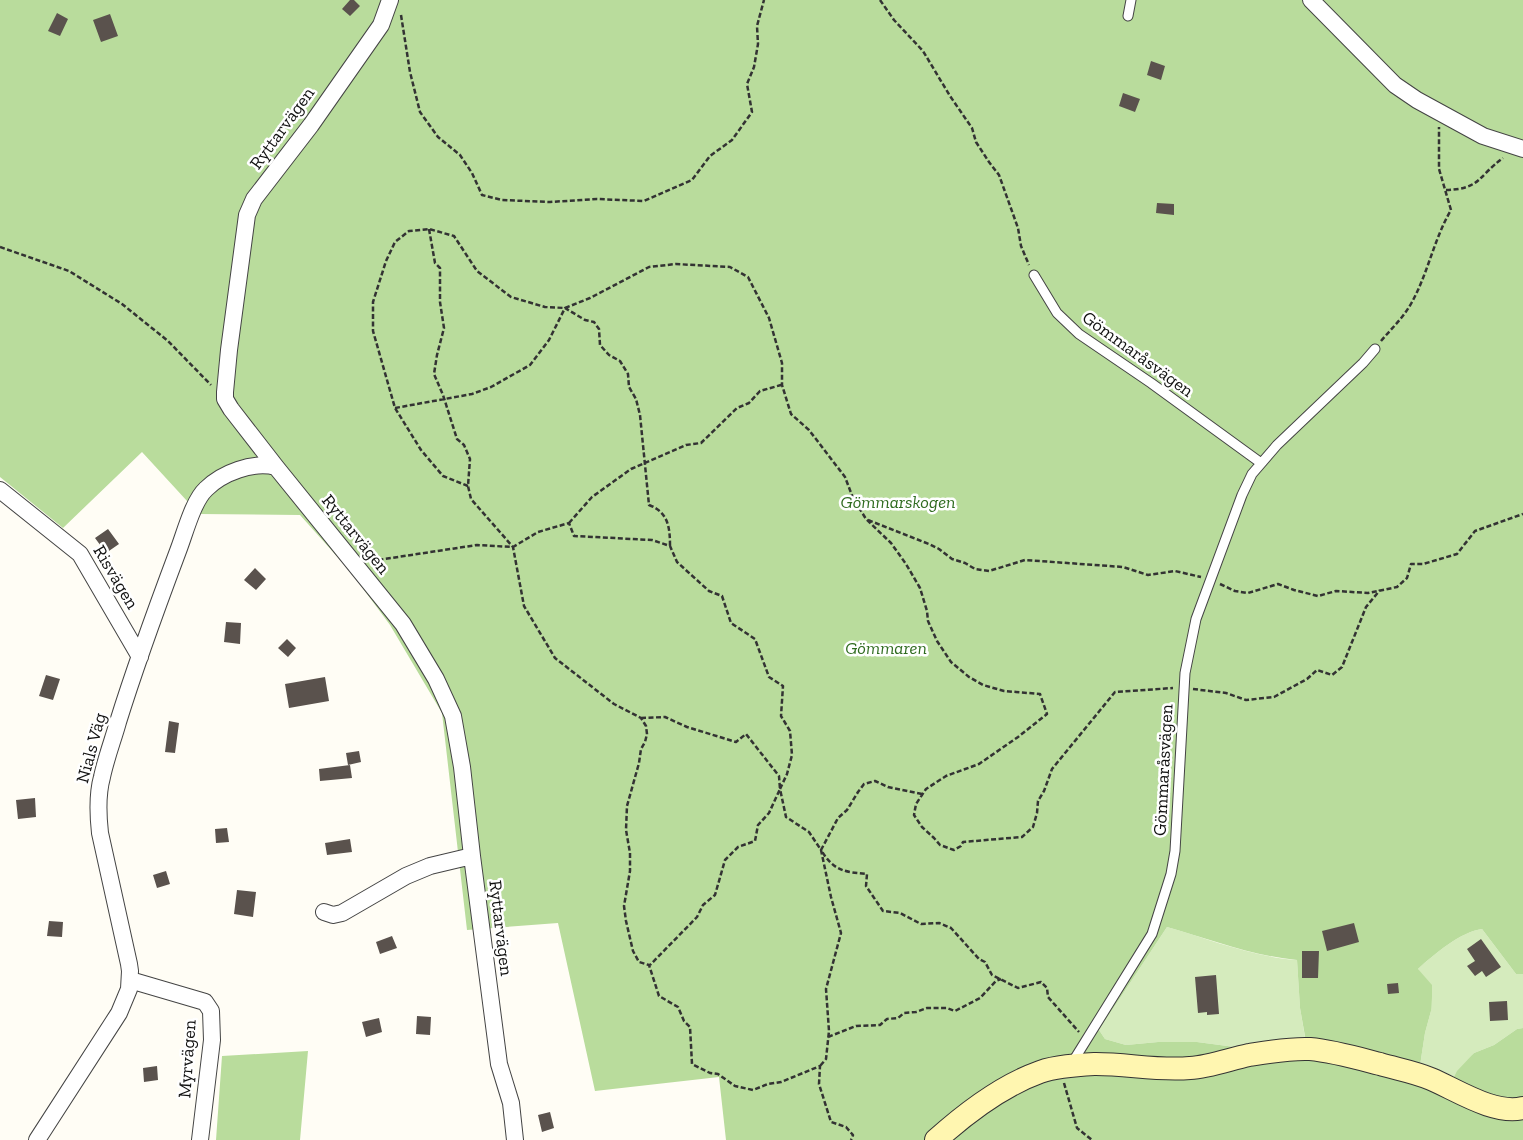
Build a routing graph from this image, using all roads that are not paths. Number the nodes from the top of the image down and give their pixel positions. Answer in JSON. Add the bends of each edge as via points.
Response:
{"nodes":[{"id":1,"x":1131,"y":0,"type":"edge"},
{"id":2,"x":1311,"y":0,"type":"edge"},
{"id":3,"x":395,"y":6,"type":"edge"},
{"id":4,"x":1128,"y":16,"type":"dead end"},
{"id":5,"x":1520,"y":148,"type":"edge"},
{"id":6,"x":1034,"y":275,"type":"road end"},
{"id":7,"x":1375,"y":350,"type":"road end"},
{"id":8,"x":1261,"y":463,"type":"junction"},
{"id":9,"x":276,"y":467,"type":"junction"},
{"id":10,"x":0,"y":490,"type":"edge"},
{"id":11,"x":140,"y":657,"type":"junction"},
{"id":12,"x":472,"y":856,"type":"junction"},
{"id":13,"x":324,"y":912,"type":"dead end"},
{"id":14,"x":130,"y":980,"type":"junction"},
{"id":15,"x":1064,"y":1067,"type":"junction"},
{"id":16,"x":1523,"y":1108,"type":"edge"},
{"id":17,"x":37,"y":1140,"type":"edge"},
{"id":18,"x":200,"y":1140,"type":"edge"},
{"id":19,"x":515,"y":1140,"type":"edge"},
{"id":20,"x":936,"y":1140,"type":"edge"}],
"edges":[{"from":1,"to":4,"type":"lane"},
{"from":2,"to":5,"type":"street","via":[[1395,86],[1483,136]]},
{"from":3,"to":9,"type":"street","name":"Ryttarvägen","via":[[254,199],[247,215],[225,399]]},
{"from":6,"to":8,"type":"lane","name":"Gömmaråsvägen","via":[[1057,313],[1079,334]]},
{"from":7,"to":8,"type":"lane","name":"Gömmaråsvägen"},
{"from":8,"to":15,"type":"lane","name":"Gömmaråsvägen","via":[[1242,495],[1196,619],[1185,673],[1176,851],[1152,934]]},
{"from":9,"to":11,"type":"street","name":"Nials Väg","via":[[241,469],[205,489],[195,507]]},
{"from":9,"to":12,"type":"street","name":"Ryttarvägen","via":[[403,624],[436,679],[456,731]]},
{"from":10,"to":11,"type":"street","name":"Risvägen","via":[[80,554]]},
{"from":11,"to":14,"type":"street","name":"Nials Väg","via":[[102,778],[99,805],[100,833]]},
{"from":12,"to":13,"type":"street","via":[[430,866],[406,876],[342,913]]},
{"from":12,"to":19,"type":"street","name":"Ryttarvägen","via":[[499,1064],[511,1103]]},
{"from":14,"to":17,"type":"street","name":"Nials Väg","via":[[119,1013]]},
{"from":14,"to":18,"type":"street","name":"Myrvägen","via":[[205,1002],[211,1011],[212,1040]]},
{"from":15,"to":16,"type":"street","via":[[1096,1064],[1157,1070],[1192,1068],[1249,1055],[1309,1049],[1430,1078],[1506,1109]]},
{"from":15,"to":20,"type":"street","via":[[1022,1080],[964,1116]]}]}
